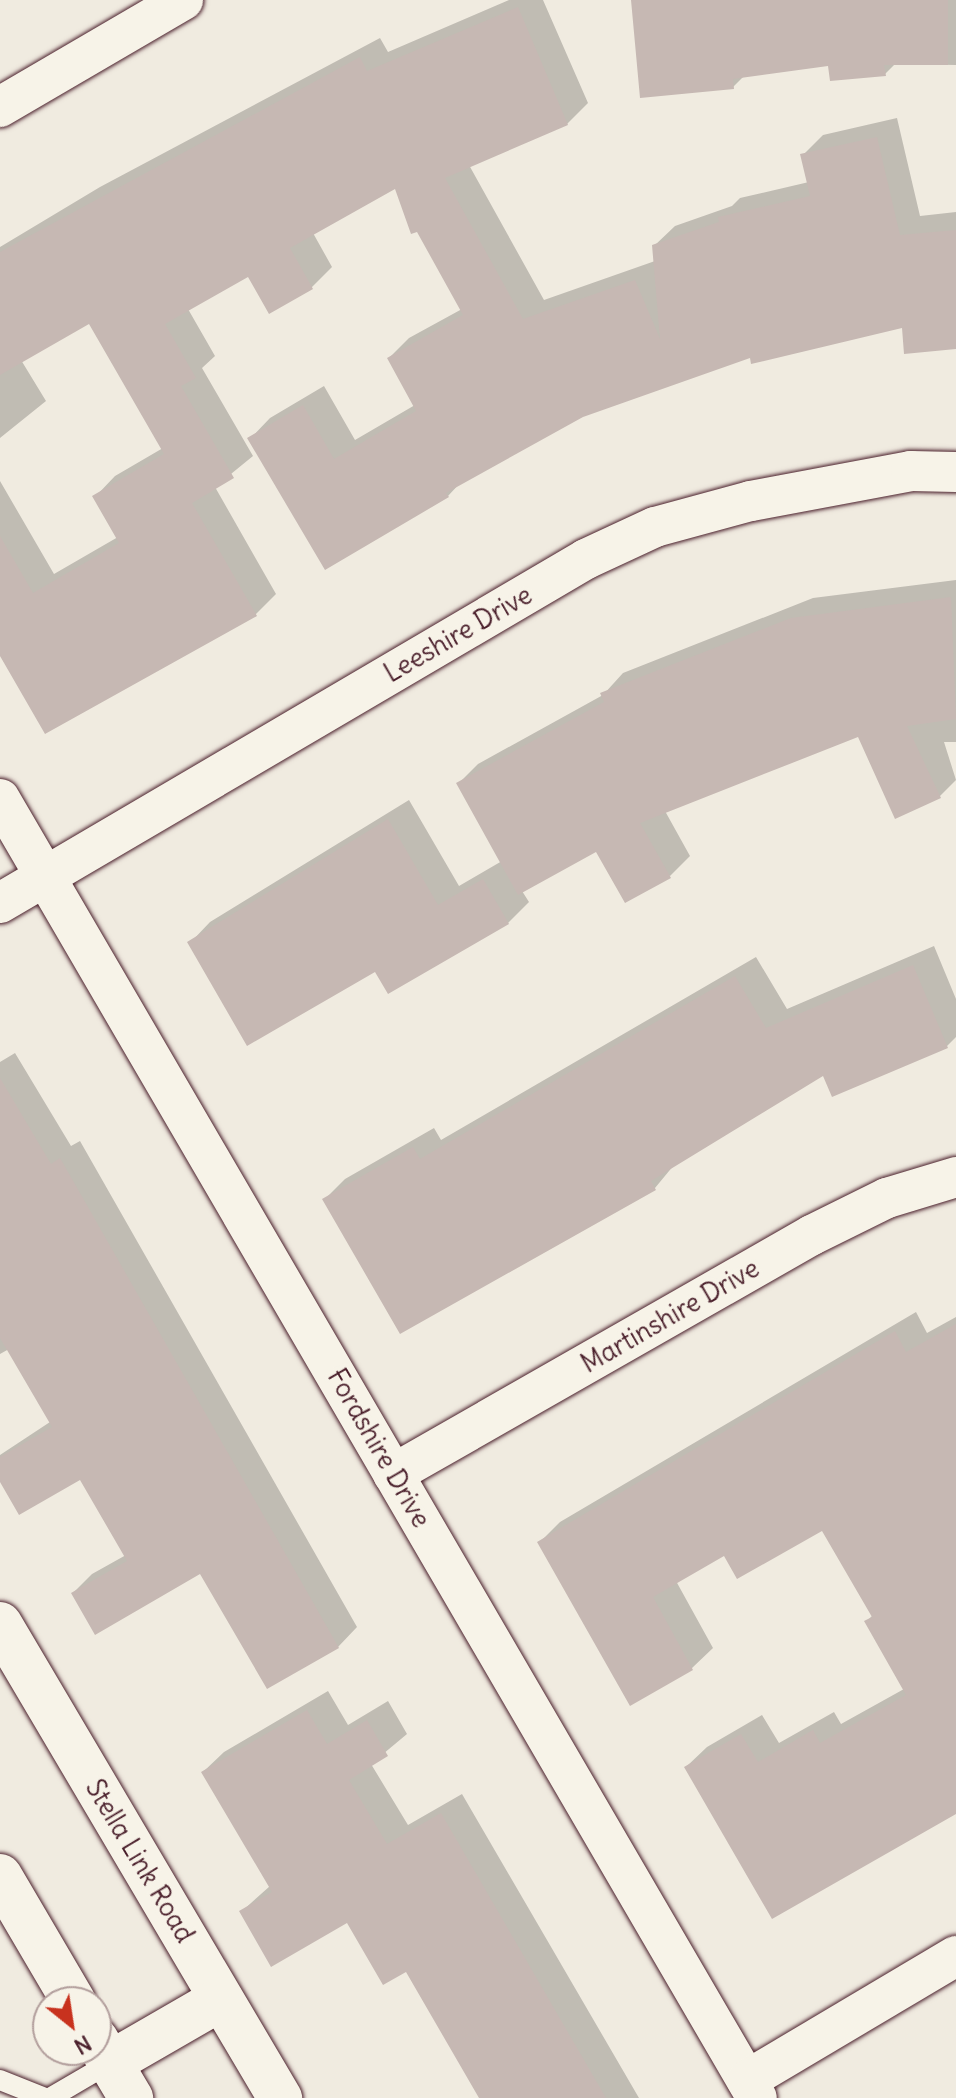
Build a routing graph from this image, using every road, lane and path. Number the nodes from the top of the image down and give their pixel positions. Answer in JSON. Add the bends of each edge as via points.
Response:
{"nodes":[{"id":1,"x":183,"y":0,"type":"edge"},
{"id":2,"x":0,"y":107,"type":"edge"},
{"id":3,"x":956,"y":472,"type":"edge"},
{"id":4,"x":0,"y":799,"type":"edge"},
{"id":5,"x":45,"y":876,"type":"junction"},
{"id":6,"x":0,"y":903,"type":"edge"},
{"id":7,"x":956,"y":1177,"type":"edge"},
{"id":8,"x":393,"y":1474,"type":"junction"},
{"id":9,"x":0,"y":1624,"type":"edge"},
{"id":10,"x":0,"y":1876,"type":"edge"},
{"id":11,"x":956,"y":1956,"type":"edge"},
{"id":12,"x":65,"y":1986,"type":"edge"},
{"id":13,"x":221,"y":1999,"type":"junction"},
{"id":14,"x":112,"y":2067,"type":"edge"},
{"id":15,"x":0,"y":2080,"type":"edge"},
{"id":16,"x":752,"y":2089,"type":"edge"},
{"id":17,"x":48,"y":2098,"type":"edge"},
{"id":18,"x":280,"y":2098,"type":"edge"}],
"edges":[{"from":1,"to":2,"type":"street"},
{"from":3,"to":5,"type":"street","name":"Leeshire Drive","via":[[911,471],[765,498],[655,527],[586,559]]},
{"from":4,"to":5,"type":"street","name":"Fordshire Drive"},
{"from":5,"to":6,"type":"street","name":"Leeshire Drive"},
{"from":5,"to":8,"type":"street","name":"Fordshire Drive"},
{"from":7,"to":8,"type":"street","name":"Martinshire Drive","via":[[887,1198],[812,1235]]},
{"from":8,"to":16,"type":"street","name":"Fordshire Drive"},
{"from":9,"to":13,"type":"main road","name":"Stella Link Road"},
{"from":10,"to":12,"type":"main road"},
{"from":11,"to":16,"type":"street"},
{"from":13,"to":14,"type":"main road"},
{"from":13,"to":18,"type":"main road","name":"Stella Link Road"},
{"from":14,"to":17,"type":"lane"},
{"from":15,"to":17,"type":"lane"}]}
